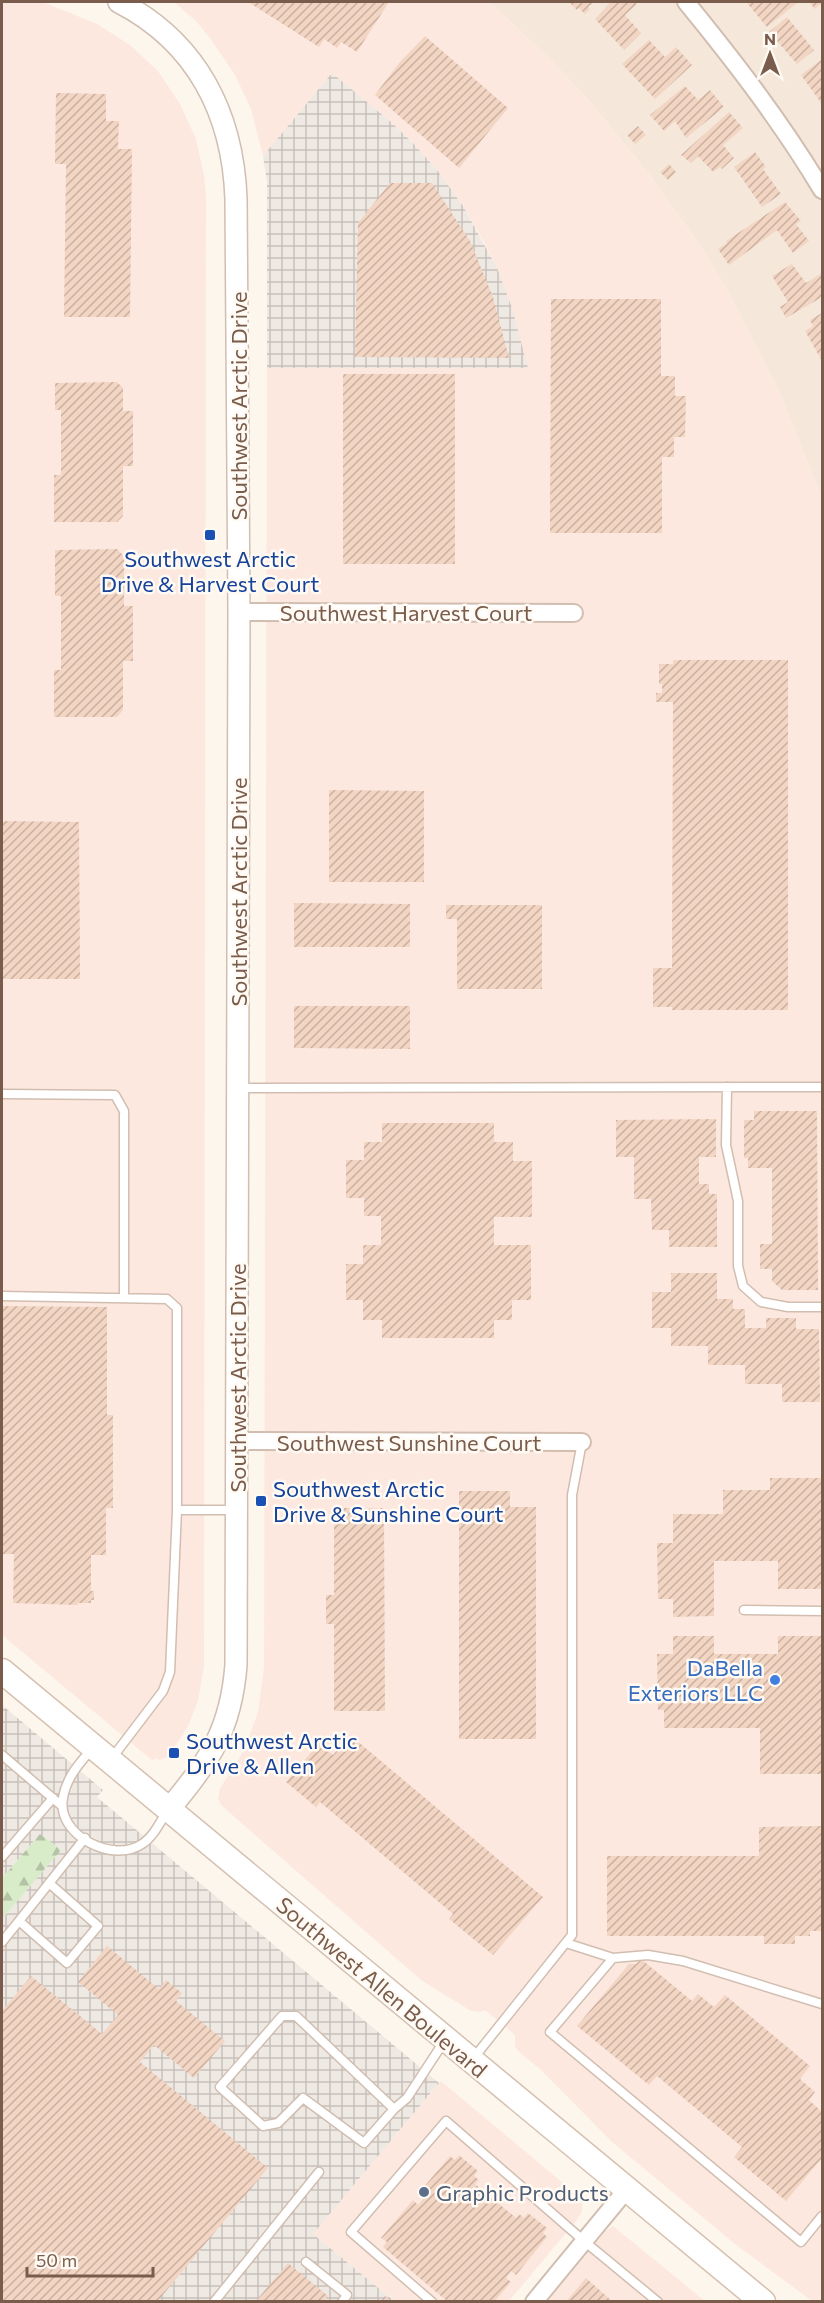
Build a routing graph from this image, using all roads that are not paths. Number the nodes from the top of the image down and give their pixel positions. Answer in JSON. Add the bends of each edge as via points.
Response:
{"nodes":[{"id":1,"x":119,"y":2,"type":"edge"},
{"id":2,"x":686,"y":2,"type":"edge"},
{"id":3,"x":822,"y":190,"type":"edge"},
{"id":4,"x":239,"y":612,"type":"junction"},
{"id":5,"x":574,"y":613,"type":"dead end"},
{"id":6,"x":727,"y":1087,"type":"junction"},
{"id":7,"x":822,"y":1087,"type":"edge"},
{"id":8,"x":238,"y":1088,"type":"junction"},
{"id":9,"x":2,"y":1094,"type":"edge"},
{"id":10,"x":2,"y":1296,"type":"edge"},
{"id":11,"x":124,"y":1298,"type":"junction"},
{"id":12,"x":822,"y":1307,"type":"edge"},
{"id":13,"x":237,"y":1441,"type":"junction"},
{"id":14,"x":582,"y":1442,"type":"joint"},
{"id":15,"x":177,"y":1510,"type":"junction"},
{"id":16,"x":237,"y":1510,"type":"junction"},
{"id":17,"x":744,"y":1610,"type":"dead end"},
{"id":18,"x":822,"y":1611,"type":"edge"},
{"id":19,"x":2,"y":1671,"type":"edge"},
{"id":20,"x":102,"y":1754,"type":"junction"},
{"id":21,"x":2,"y":1755,"type":"edge"},
{"id":22,"x":53,"y":1798,"type":"junction"},
{"id":23,"x":63,"y":1806,"type":"junction"},
{"id":24,"x":169,"y":1809,"type":"junction"},
{"id":25,"x":85,"y":1838,"type":"junction"},
{"id":26,"x":2,"y":1857,"type":"edge"},
{"id":27,"x":49,"y":1883,"type":"junction"},
{"id":28,"x":19,"y":1921,"type":"junction"},
{"id":29,"x":2,"y":1942,"type":"edge"},
{"id":30,"x":566,"y":1942,"type":"junction"},
{"id":31,"x":613,"y":1958,"type":"junction"},
{"id":32,"x":822,"y":2004,"type":"edge"},
{"id":33,"x":445,"y":2040,"type":"junction"},
{"id":34,"x":471,"y":2061,"type":"junction"},
{"id":35,"x":394,"y":2109,"type":"junction"},
{"id":36,"x":319,"y":2172,"type":"dead end"},
{"id":37,"x":627,"y":2189,"type":"junction"},
{"id":38,"x":822,"y":2216,"type":"edge"},
{"id":39,"x":584,"y":2241,"type":"junction"},
{"id":40,"x":306,"y":2262,"type":"dead end"},
{"id":41,"x":214,"y":2301,"type":"edge"},
{"id":42,"x":342,"y":2301,"type":"edge"},
{"id":43,"x":432,"y":2301,"type":"edge"},
{"id":44,"x":534,"y":2301,"type":"edge"},
{"id":45,"x":658,"y":2301,"type":"edge"},
{"id":46,"x":764,"y":2301,"type":"edge"}],
"edges":[{"from":1,"to":4,"type":"street","name":"Southwest Arctic Drive","via":[[162,28],[190,57],[213,99],[231,146],[236,199]]},
{"from":2,"to":3,"type":"street","via":[[774,115]]},
{"from":4,"to":5,"type":"street","name":"Southwest Harvest Court"},
{"from":4,"to":8,"type":"street","name":"Southwest Arctic Drive"},
{"from":6,"to":7,"type":"lane"},
{"from":6,"to":8,"type":"lane"},
{"from":6,"to":12,"type":"lane","via":[[726,1144],[738,1201],[738,1266],[743,1286],[761,1302]]},
{"from":8,"to":13,"type":"street","name":"Southwest Arctic Drive"},
{"from":9,"to":11,"type":"lane","via":[[115,1095],[124,1111]]},
{"from":10,"to":11,"type":"lane"},
{"from":11,"to":15,"type":"lane","via":[[167,1299],[177,1308]]},
{"from":13,"to":14,"type":"street","name":"Southwest Sunshine Court"},
{"from":13,"to":16,"type":"street","name":"Southwest Arctic Drive"},
{"from":14,"to":30,"type":"lane","via":[[572,1495],[572,1935]]},
{"from":15,"to":16,"type":"lane"},
{"from":15,"to":20,"type":"lane","via":[[170,1672],[163,1691]]},
{"from":16,"to":24,"type":"street","name":"Southwest Arctic Drive","via":[[236,1665],[232,1698],[219,1739]]},
{"from":17,"to":18,"type":"lane"},
{"from":19,"to":20,"type":"main road","name":"Southwest Allen Boulevard"},
{"from":20,"to":23,"type":"lane","via":[[82,1760],[70,1778]]},
{"from":20,"to":24,"type":"main road","name":"Southwest Allen Boulevard"},
{"from":21,"to":22,"type":"lane"},
{"from":22,"to":23,"type":"lane"},
{"from":22,"to":26,"type":"lane"},
{"from":23,"to":25,"type":"lane","via":[[69,1824]]},
{"from":24,"to":25,"type":"lane","via":[[152,1835],[136,1848],[113,1851]]},
{"from":24,"to":33,"type":"main road","name":"Southwest Allen Boulevard"},
{"from":25,"to":27,"type":"lane"},
{"from":27,"to":28,"type":"lane"},
{"from":27,"to":28,"type":"lane","via":[[98,1926],[67,1963]]},
{"from":28,"to":29,"type":"lane"},
{"from":30,"to":31,"type":"lane"},
{"from":30,"to":34,"type":"lane"},
{"from":31,"to":32,"type":"lane","via":[[648,1955],[683,1961]]},
{"from":31,"to":38,"type":"lane","via":[[550,2032],[801,2242]]},
{"from":33,"to":34,"type":"main road","name":"Southwest Allen Boulevard"},
{"from":33,"to":35,"type":"lane","via":[[407,2098]]},
{"from":34,"to":37,"type":"main road","name":"Southwest Allen Boulevard"},
{"from":35,"to":35,"type":"lane","via":[[296,2016],[282,2016],[220,2087],[263,2126],[278,2122],[303,2098],[364,2143]]},
{"from":36,"to":41,"type":"lane"},
{"from":37,"to":39,"type":"street"},
{"from":37,"to":46,"type":"main road","name":"Southwest Allen Boulevard"},
{"from":39,"to":43,"type":"lane","via":[[446,2121],[351,2232]]},
{"from":39,"to":44,"type":"street"},
{"from":39,"to":45,"type":"lane"},
{"from":40,"to":42,"type":"lane","via":[[347,2295]]}]}
